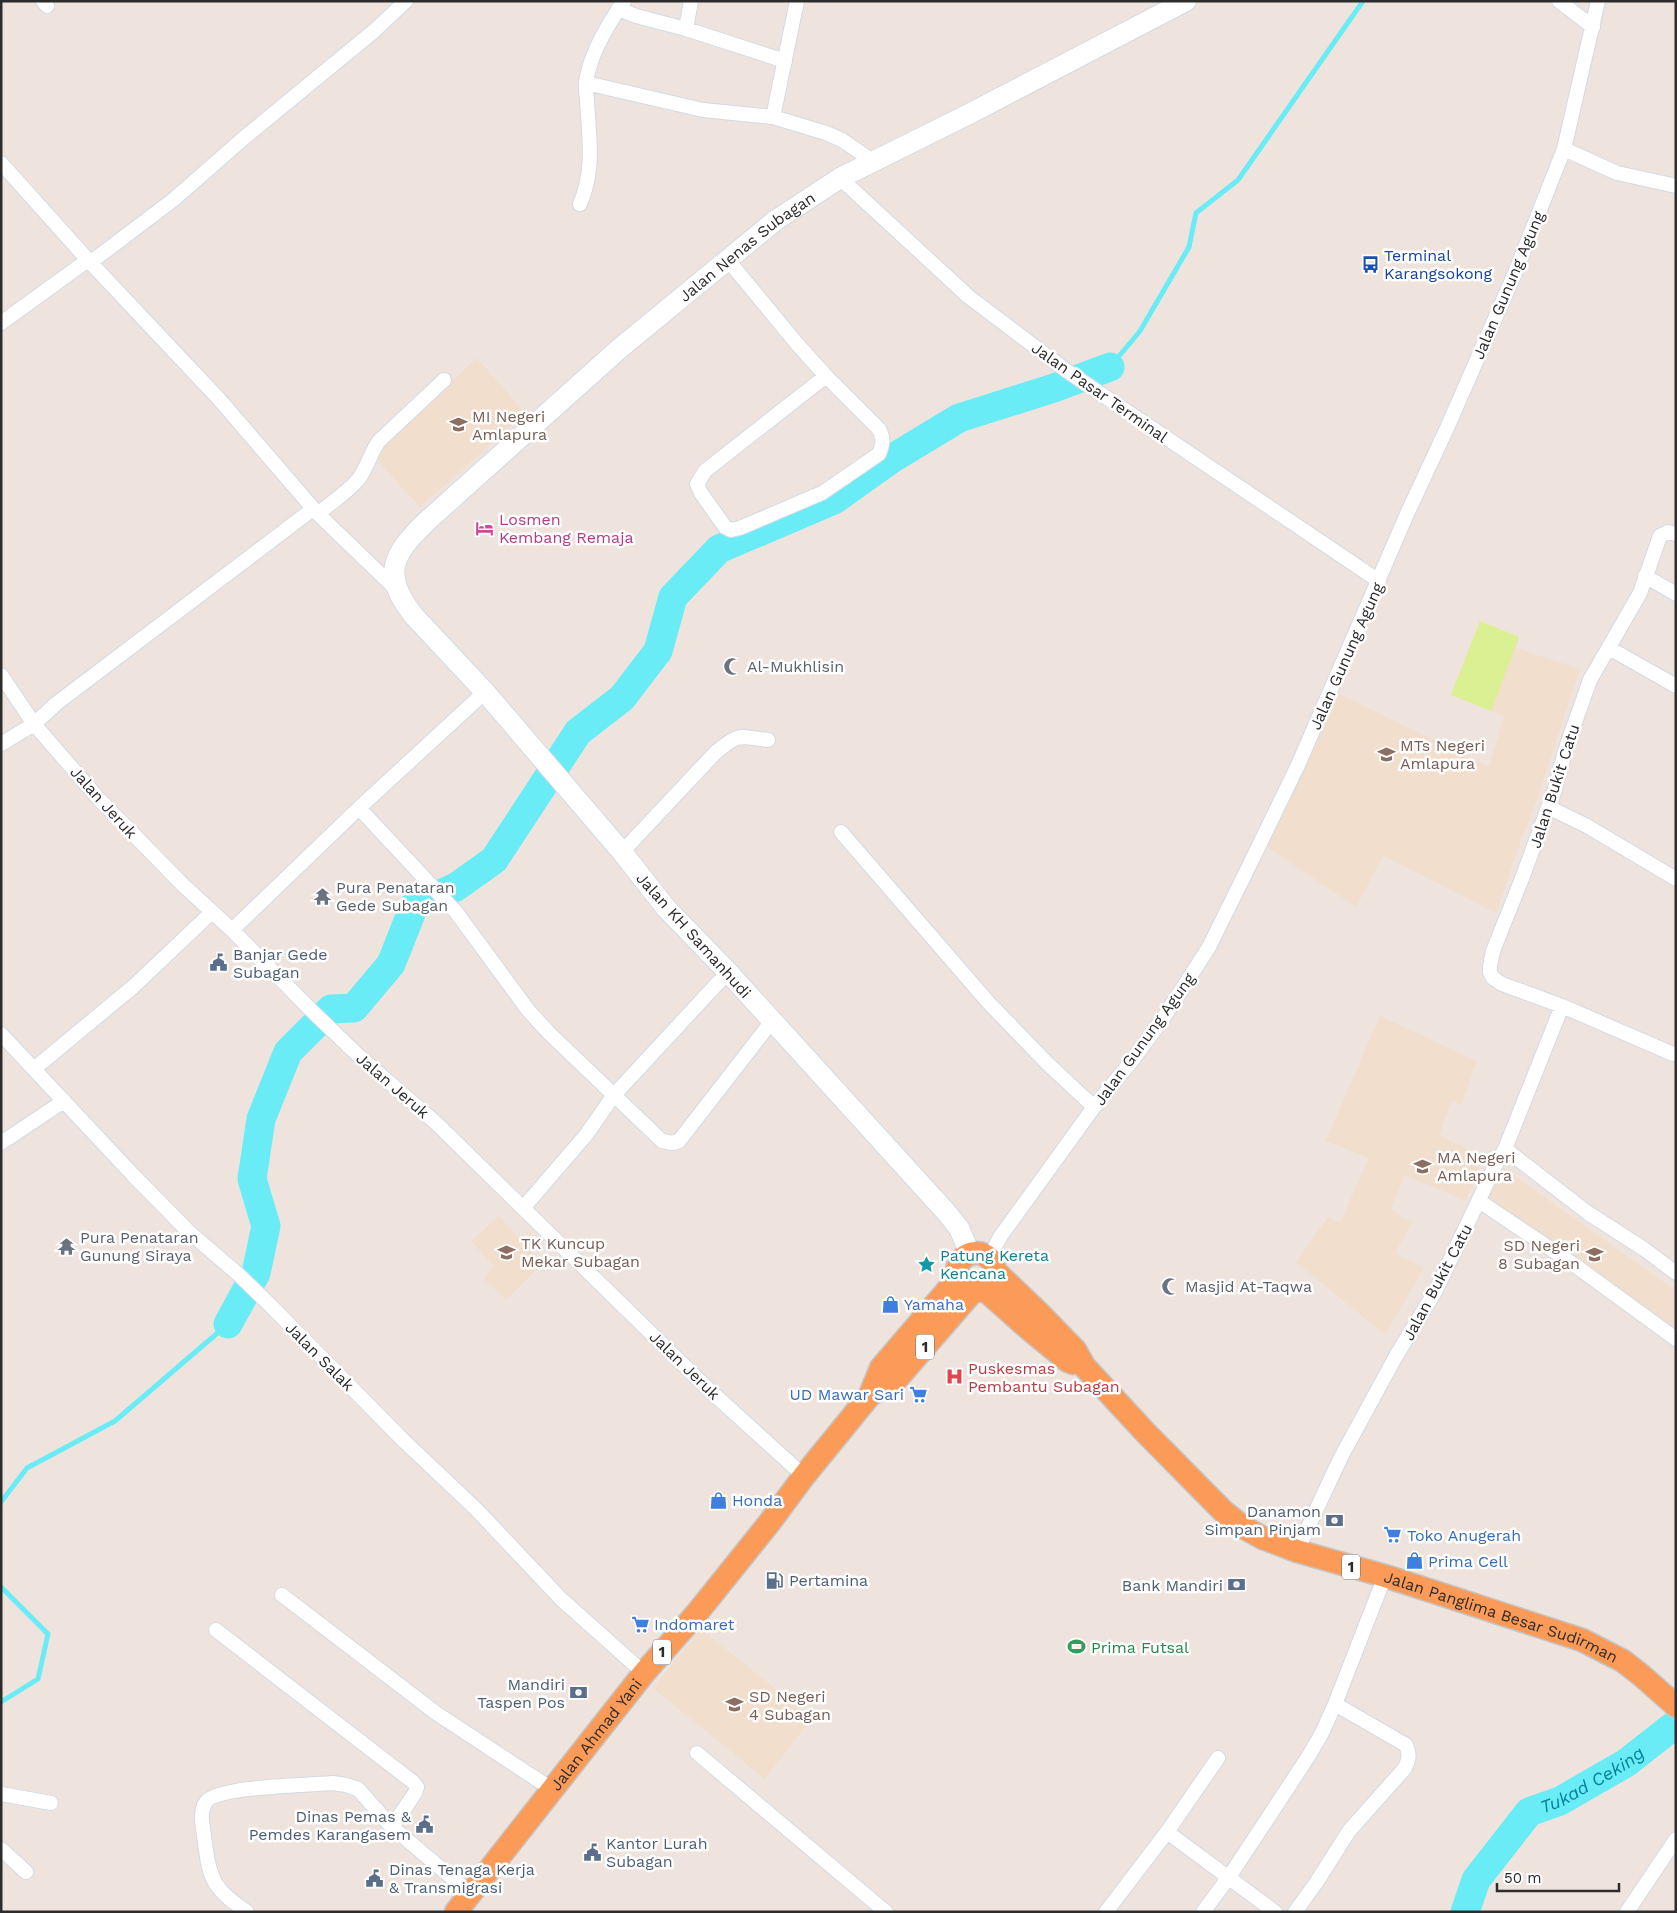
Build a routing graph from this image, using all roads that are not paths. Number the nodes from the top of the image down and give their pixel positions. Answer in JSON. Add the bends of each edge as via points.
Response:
{"nodes":[{"id":1,"x":406,"y":1,"type":"edge"},
{"id":2,"x":692,"y":1,"type":"edge"},
{"id":3,"x":798,"y":1,"type":"edge"},
{"id":4,"x":1186,"y":1,"type":"edge"},
{"id":5,"x":1558,"y":1,"type":"edge"},
{"id":6,"x":1598,"y":1,"type":"edge"},
{"id":7,"x":621,"y":5,"type":"edge"},
{"id":8,"x":1593,"y":27,"type":"junction"},
{"id":9,"x":686,"y":29,"type":"junction"},
{"id":10,"x":785,"y":60,"type":"junction"},
{"id":11,"x":586,"y":82,"type":"junction"},
{"id":12,"x":773,"y":117,"type":"junction"},
{"id":13,"x":1564,"y":149,"type":"junction"},
{"id":14,"x":874,"y":162,"type":"junction"},
{"id":15,"x":1,"y":163,"type":"edge"},
{"id":16,"x":840,"y":178,"type":"junction"},
{"id":17,"x":1676,"y":186,"type":"edge"},
{"id":18,"x":580,"y":204,"type":"dead end"},
{"id":19,"x":727,"y":258,"type":"junction"},
{"id":20,"x":90,"y":261,"type":"junction"},
{"id":21,"x":1,"y":323,"type":"edge"},
{"id":22,"x":826,"y":376,"type":"junction"},
{"id":23,"x":444,"y":380,"type":"dead end"},
{"id":24,"x":316,"y":511,"type":"junction"},
{"id":25,"x":1670,"y":533,"type":"edge"},
{"id":26,"x":1645,"y":576,"type":"junction"},
{"id":27,"x":1379,"y":581,"type":"junction"},
{"id":28,"x":398,"y":592,"type":"junction"},
{"id":29,"x":1676,"y":594,"type":"edge"},
{"id":30,"x":1609,"y":648,"type":"junction"},
{"id":31,"x":1,"y":675,"type":"edge"},
{"id":32,"x":1676,"y":686,"type":"edge"},
{"id":33,"x":485,"y":692,"type":"junction"},
{"id":34,"x":34,"y":724,"type":"junction"},
{"id":35,"x":768,"y":740,"type":"dead end"},
{"id":36,"x":1,"y":744,"type":"edge"},
{"id":37,"x":1548,"y":807,"type":"junction"},
{"id":38,"x":359,"y":808,"type":"junction"},
{"id":39,"x":841,"y":832,"type":"dead end"},
{"id":40,"x":622,"y":852,"type":"junction"},
{"id":41,"x":1676,"y":879,"type":"edge"},
{"id":42,"x":212,"y":912,"type":"junction"},
{"id":43,"x":232,"y":930,"type":"junction"},
{"id":44,"x":728,"y":972,"type":"junction"},
{"id":45,"x":1562,"y":1006,"type":"junction"},
{"id":46,"x":772,"y":1021,"type":"junction"},
{"id":47,"x":1,"y":1034,"type":"edge"},
{"id":48,"x":1673,"y":1054,"type":"dead end"},
{"id":49,"x":35,"y":1068,"type":"junction"},
{"id":50,"x":614,"y":1095,"type":"junction"},
{"id":51,"x":64,"y":1101,"type":"junction"},
{"id":52,"x":1094,"y":1107,"type":"junction"},
{"id":53,"x":1,"y":1143,"type":"edge"},
{"id":54,"x":1505,"y":1149,"type":"junction"},
{"id":55,"x":1479,"y":1201,"type":"junction"},
{"id":56,"x":524,"y":1207,"type":"junction"},
{"id":57,"x":1676,"y":1273,"type":"edge"},
{"id":58,"x":978,"y":1274,"type":"junction"},
{"id":59,"x":1676,"y":1339,"type":"edge"},
{"id":60,"x":804,"y":1476,"type":"junction"},
{"id":61,"x":1297,"y":1552,"type":"junction"},
{"id":62,"x":1385,"y":1576,"type":"junction"},
{"id":63,"x":282,"y":1596,"type":"dead end"},
{"id":64,"x":216,"y":1630,"type":"dead end"},
{"id":65,"x":644,"y":1673,"type":"junction"},
{"id":66,"x":1670,"y":1701,"type":"edge"},
{"id":67,"x":1335,"y":1704,"type":"junction"},
{"id":68,"x":697,"y":1753,"type":"dead end"},
{"id":69,"x":1218,"y":1758,"type":"dead end"},
{"id":70,"x":553,"y":1790,"type":"junction"},
{"id":71,"x":1,"y":1794,"type":"edge"},
{"id":72,"x":51,"y":1803,"type":"dead end"},
{"id":73,"x":392,"y":1827,"type":"junction"},
{"id":74,"x":1166,"y":1832,"type":"junction"},
{"id":75,"x":1676,"y":1839,"type":"edge"},
{"id":76,"x":1,"y":1849,"type":"edge"},
{"id":77,"x":26,"y":1872,"type":"dead end"},
{"id":78,"x":1229,"y":1877,"type":"junction"},
{"id":79,"x":470,"y":1893,"type":"junction"},
{"id":80,"x":247,"y":1912,"type":"edge"},
{"id":81,"x":456,"y":1912,"type":"edge"},
{"id":82,"x":886,"y":1912,"type":"edge"},
{"id":83,"x":1106,"y":1912,"type":"edge"},
{"id":84,"x":1203,"y":1912,"type":"edge"},
{"id":85,"x":1275,"y":1912,"type":"edge"},
{"id":86,"x":1295,"y":1912,"type":"edge"},
{"id":87,"x":1627,"y":1912,"type":"edge"}],
"edges":[{"from":1,"to":20,"type":"street","via":[[173,200]]},
{"from":2,"to":9,"type":"street"},
{"from":3,"to":10,"type":"street"},
{"from":4,"to":14,"type":"main road","name":"Jalan Nenas Subagan"},
{"from":5,"to":8,"type":"street"},
{"from":6,"to":8,"type":"street","name":"Jalan Gunung Agung"},
{"from":7,"to":9,"type":"street","via":[[636,16]]},
{"from":7,"to":11,"type":"street","via":[[594,55]]},
{"from":8,"to":13,"type":"street","name":"Jalan Gunung Agung"},
{"from":9,"to":10,"type":"street"},
{"from":10,"to":12,"type":"street"},
{"from":11,"to":12,"type":"street","via":[[702,110]]},
{"from":11,"to":18,"type":"street","via":[[591,150],[586,191]]},
{"from":12,"to":14,"type":"street","via":[[842,140]]},
{"from":13,"to":17,"type":"street","via":[[1617,173]]},
{"from":13,"to":27,"type":"street","name":"Jalan Gunung Agung","via":[[1515,273]]},
{"from":14,"to":16,"type":"main road","name":"Jalan Nenas Subagan"},
{"from":15,"to":20,"type":"street"},
{"from":16,"to":19,"type":"main road","name":"Jalan Nenas Subagan","via":[[776,220]]},
{"from":16,"to":27,"type":"street","name":"Jalan Pasar Terminal","via":[[969,297],[1067,372]]},
{"from":19,"to":22,"type":"street"},
{"from":19,"to":28,"type":"main road","name":"Jalan Nenas Subagan","via":[[618,349],[414,533],[400,549],[394,566]]},
{"from":20,"to":21,"type":"street"},
{"from":20,"to":24,"type":"street","via":[[219,399]]},
{"from":22,"to":22,"type":"street","via":[[879,430],[883,438],[879,454],[822,494],[740,528],[731,530],[725,527],[701,494],[697,484],[701,477]]},
{"from":23,"to":24,"type":"street","via":[[379,441],[359,479]]},
{"from":24,"to":28,"type":"street"},
{"from":24,"to":34,"type":"street","via":[[57,703]]},
{"from":25,"to":26,"type":"street","name":"Jalan Bukit Catu","via":[[1660,536]]},
{"from":26,"to":29,"type":"street"},
{"from":26,"to":30,"type":"street","name":"Jalan Bukit Catu","via":[[1640,593]]},
{"from":27,"to":52,"type":"street","name":"Jalan Gunung Agung","via":[[1298,765],[1210,946],[1164,1017]]},
{"from":28,"to":33,"type":"main road","name":"Jalan KH Samanhudi","via":[[414,616]]},
{"from":30,"to":32,"type":"street"},
{"from":30,"to":37,"type":"street","name":"Jalan Bukit Catu","via":[[1590,680]]},
{"from":31,"to":34,"type":"street","name":"Jalan Jeruk"},
{"from":33,"to":38,"type":"street"},
{"from":33,"to":40,"type":"main road","name":"Jalan KH Samanhudi"},
{"from":34,"to":36,"type":"street"},
{"from":34,"to":42,"type":"street","name":"Jalan Jeruk","via":[[98,798]]},
{"from":35,"to":40,"type":"street","via":[[742,736],[727,743]]},
{"from":37,"to":41,"type":"street","via":[[1587,826]]},
{"from":37,"to":45,"type":"street","name":"Jalan Bukit Catu","via":[[1493,951],[1490,972],[1502,984]]},
{"from":38,"to":43,"type":"street"},
{"from":38,"to":50,"type":"street","via":[[456,912],[528,1010]]},
{"from":39,"to":52,"type":"street","via":[[988,1002]]},
{"from":40,"to":44,"type":"main road","name":"Jalan KH Samanhudi","via":[[666,908]]},
{"from":42,"to":43,"type":"street","name":"Jalan Jeruk"},
{"from":42,"to":49,"type":"street","via":[[134,986]]},
{"from":43,"to":56,"type":"street","name":"Jalan Jeruk","via":[[361,1058],[436,1122]]},
{"from":44,"to":46,"type":"main road","name":"Jalan KH Samanhudi"},
{"from":44,"to":50,"type":"street"},
{"from":45,"to":48,"type":"street","name":"Jalan Bukit Catu"},
{"from":45,"to":54,"type":"street","name":"Jalan Bukit Catu"},
{"from":46,"to":50,"type":"street","via":[[679,1141],[662,1142]]},
{"from":46,"to":58,"type":"main road","name":"Jalan KH Samanhudi","via":[[946,1212],[959,1228]]},
{"from":47,"to":49,"type":"street","name":"Jalan Salak"},
{"from":49,"to":51,"type":"street","name":"Jalan Salak"},
{"from":50,"to":56,"type":"street","via":[[586,1136]]},
{"from":51,"to":53,"type":"street"},
{"from":51,"to":65,"type":"street","name":"Jalan Salak","via":[[188,1231],[269,1304],[561,1599]]},
{"from":52,"to":58,"type":"street","name":"Jalan Gunung Agung","via":[[1000,1237]]},
{"from":54,"to":55,"type":"street","name":"Jalan Bukit Catu"},
{"from":54,"to":57,"type":"street","via":[[1588,1213]]},
{"from":55,"to":59,"type":"street"},
{"from":55,"to":61,"type":"street","name":"Jalan Bukit Catu","via":[[1436,1290],[1341,1457]]},
{"from":56,"to":60,"type":"street","name":"Jalan Jeruk","via":[[706,1386]]},
{"from":58,"to":60,"type":"highway","name":"Jalan Ahmad Yani","number":"1","via":[[896,1380],[870,1395]]},
{"from":58,"to":61,"type":"highway","name":"Jalan Panglima Besar Sudirman","number":"1","via":[[1068,1361],[1084,1366],[1223,1511],[1243,1527]]},
{"from":60,"to":65,"type":"highway","name":"Jalan Ahmad Yani","number":"1","via":[[719,1587]]},
{"from":61,"to":62,"type":"highway","name":"Jalan Panglima Besar Sudirman","number":"1"},
{"from":62,"to":66,"type":"highway","name":"Jalan Panglima Besar Sudirman","number":"1","via":[[1582,1640],[1623,1661]]},
{"from":62,"to":67,"type":"street"},
{"from":63,"to":70,"type":"street","via":[[436,1713]]},
{"from":64,"to":73,"type":"street","via":[[417,1787]]},
{"from":65,"to":70,"type":"highway","name":"Jalan Ahmad Yani","number":"1"},
{"from":67,"to":78,"type":"street","via":[[1308,1757]]},
{"from":67,"to":86,"type":"street","via":[[1406,1745],[1409,1760],[1349,1831]]},
{"from":68,"to":82,"type":"street"},
{"from":69,"to":74,"type":"street"},
{"from":70,"to":79,"type":"highway","name":"Jalan Ahmad Yani","number":"1"},
{"from":71,"to":72,"type":"street"},
{"from":73,"to":79,"type":"street"},
{"from":73,"to":80,"type":"street","via":[[358,1789],[346,1785],[242,1790],[213,1796],[204,1804],[202,1814],[211,1875],[219,1890]]},
{"from":74,"to":78,"type":"street"},
{"from":74,"to":83,"type":"street"},
{"from":75,"to":87,"type":"street"},
{"from":76,"to":77,"type":"street"},
{"from":78,"to":84,"type":"street"},
{"from":78,"to":85,"type":"street"},
{"from":79,"to":81,"type":"highway","name":"Jalan Ahmad Yani","number":"1"}]}
